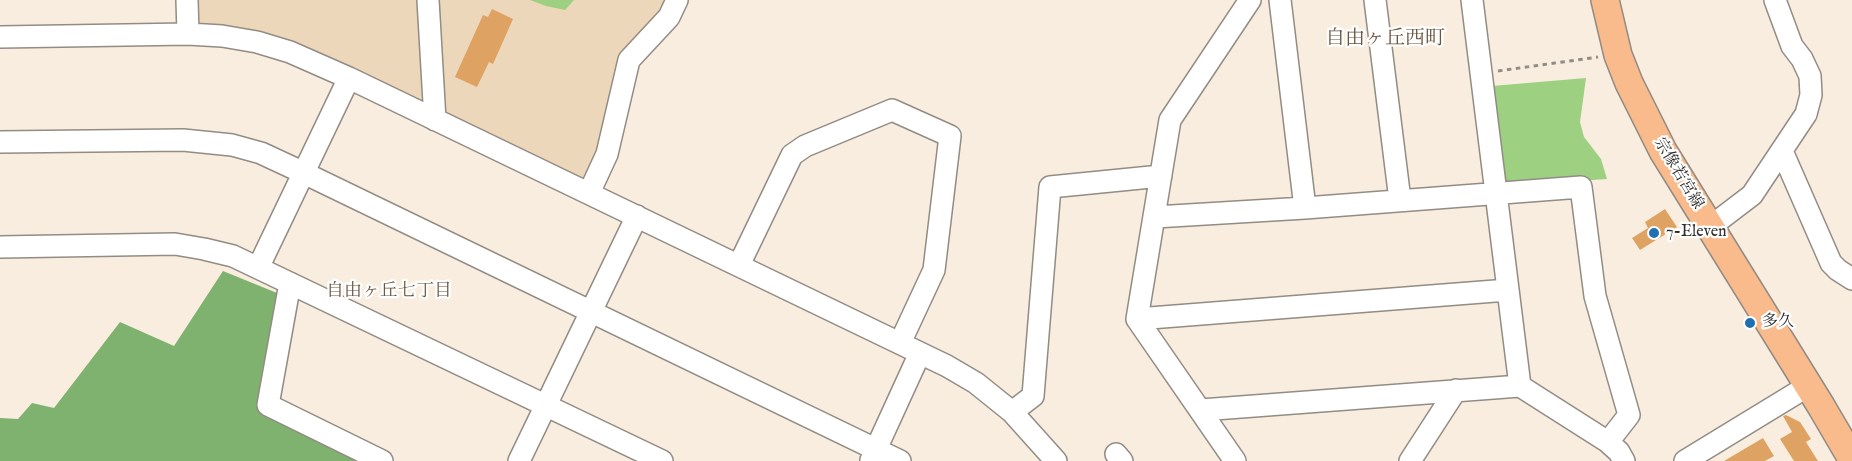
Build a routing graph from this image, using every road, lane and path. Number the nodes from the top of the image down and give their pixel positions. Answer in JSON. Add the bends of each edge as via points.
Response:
{"nodes":[{"id":1,"x":188,"y":0,"type":"edge"},
{"id":2,"x":428,"y":0,"type":"edge"},
{"id":3,"x":677,"y":0,"type":"edge"},
{"id":4,"x":1250,"y":0,"type":"edge"},
{"id":5,"x":1280,"y":0,"type":"edge"},
{"id":6,"x":1375,"y":0,"type":"edge"},
{"id":7,"x":1472,"y":0,"type":"edge"},
{"id":8,"x":1605,"y":0,"type":"edge"},
{"id":9,"x":1775,"y":0,"type":"edge"},
{"id":10,"x":188,"y":34,"type":"junction"},
{"id":11,"x":0,"y":37,"type":"edge"},
{"id":12,"x":1618,"y":55,"type":"junction"},
{"id":13,"x":1481,"y":73,"type":"junction"},
{"id":14,"x":349,"y":78,"type":"junction"},
{"id":15,"x":435,"y":120,"type":"junction"},
{"id":16,"x":0,"y":142,"type":"edge"},
{"id":17,"x":1782,"y":150,"type":"junction"},
{"id":18,"x":304,"y":173,"type":"junction"},
{"id":19,"x":1161,"y":176,"type":"junction"},
{"id":20,"x":589,"y":193,"type":"junction"},
{"id":21,"x":1497,"y":193,"type":"junction"},
{"id":22,"x":1400,"y":200,"type":"junction"},
{"id":23,"x":1305,"y":208,"type":"junction"},
{"id":24,"x":637,"y":216,"type":"junction"},
{"id":25,"x":1155,"y":217,"type":"junction"},
{"id":26,"x":1710,"y":227,"type":"junction"},
{"id":27,"x":0,"y":247,"type":"edge"},
{"id":28,"x":739,"y":265,"type":"junction"},
{"id":29,"x":258,"y":268,"type":"junction"},
{"id":30,"x":1852,"y":279,"type":"edge"},
{"id":31,"x":290,"y":283,"type":"junction"},
{"id":32,"x":1508,"y":290,"type":"junction"},
{"id":33,"x":592,"y":312,"type":"junction"},
{"id":34,"x":1137,"y":319,"type":"junction"},
{"id":35,"x":900,"y":343,"type":"junction"},
{"id":36,"x":920,"y":353,"type":"junction"},
{"id":37,"x":1520,"y":386,"type":"junction"},
{"id":38,"x":1808,"y":386,"type":"junction"},
{"id":39,"x":1456,"y":390,"type":"junction"},
{"id":40,"x":546,"y":405,"type":"junction"},
{"id":41,"x":1201,"y":410,"type":"junction"},
{"id":42,"x":1012,"y":412,"type":"junction"},
{"id":43,"x":1608,"y":442,"type":"junction"},
{"id":44,"x":1850,"y":452,"type":"edge"},
{"id":45,"x":1715,"y":453,"type":"edge"},
{"id":46,"x":873,"y":455,"type":"edge"},
{"id":47,"x":382,"y":461,"type":"edge"},
{"id":48,"x":519,"y":461,"type":"edge"},
{"id":49,"x":662,"y":461,"type":"edge"},
{"id":50,"x":900,"y":461,"type":"edge"},
{"id":51,"x":1056,"y":461,"type":"edge"},
{"id":52,"x":1235,"y":461,"type":"edge"},
{"id":53,"x":1410,"y":461,"type":"edge"},
{"id":54,"x":1624,"y":461,"type":"edge"},
{"id":55,"x":1685,"y":461,"type":"edge"}],
"edges":[{"from":1,"to":10,"type":"street"},
{"from":2,"to":15,"type":"street"},
{"from":3,"to":20,"type":"street","via":[[669,17],[629,60],[607,154]]},
{"from":4,"to":19,"type":"street","via":[[1170,120]]},
{"from":5,"to":23,"type":"street"},
{"from":6,"to":22,"type":"street"},
{"from":7,"to":13,"type":"street"},
{"from":8,"to":12,"type":"main road","name":"宗像若宮線"},
{"from":9,"to":17,"type":"street","via":[[1792,46],[1810,76],[1811,95],[1806,114]]},
{"from":10,"to":11,"type":"street"},
{"from":10,"to":14,"type":"street","via":[[257,42]]},
{"from":12,"to":13,"type":"path"},
{"from":12,"to":26,"type":"main road","name":"宗像若宮線","via":[[1648,123]]},
{"from":13,"to":21,"type":"street"},
{"from":14,"to":15,"type":"street"},
{"from":14,"to":18,"type":"street"},
{"from":15,"to":20,"type":"street"},
{"from":16,"to":18,"type":"street","via":[[210,142],[261,153]]},
{"from":17,"to":26,"type":"street","via":[[1752,195]]},
{"from":17,"to":30,"type":"street","via":[[1831,263]]},
{"from":18,"to":29,"type":"street"},
{"from":18,"to":33,"type":"street"},
{"from":19,"to":25,"type":"street"},
{"from":19,"to":42,"type":"street","via":[[1050,187],[1033,396]]},
{"from":20,"to":24,"type":"street"},
{"from":21,"to":22,"type":"street"},
{"from":21,"to":32,"type":"street"},
{"from":21,"to":43,"type":"street","via":[[1581,187],[1595,296],[1629,415]]},
{"from":22,"to":23,"type":"street"},
{"from":23,"to":25,"type":"street"},
{"from":24,"to":28,"type":"street"},
{"from":24,"to":33,"type":"street"},
{"from":25,"to":34,"type":"street"},
{"from":26,"to":38,"type":"main road","name":"宗像若宮線"},
{"from":27,"to":29,"type":"street","via":[[175,244],[233,256]]},
{"from":28,"to":35,"type":"street"},
{"from":28,"to":35,"type":"street","via":[[792,155],[805,146],[892,110],[950,136],[934,270]]},
{"from":29,"to":31,"type":"street"},
{"from":31,"to":40,"type":"street"},
{"from":31,"to":47,"type":"street","via":[[268,405]]},
{"from":32,"to":34,"type":"street"},
{"from":32,"to":37,"type":"street"},
{"from":33,"to":40,"type":"street"},
{"from":33,"to":46,"type":"street"},
{"from":34,"to":41,"type":"street"},
{"from":35,"to":36,"type":"street"},
{"from":36,"to":42,"type":"street","via":[[976,382]]},
{"from":36,"to":46,"type":"street"},
{"from":37,"to":39,"type":"street"},
{"from":37,"to":43,"type":"street"},
{"from":38,"to":44,"type":"main road","name":"宗像若宮線"},
{"from":38,"to":45,"type":"street"},
{"from":39,"to":41,"type":"street"},
{"from":39,"to":53,"type":"street"},
{"from":40,"to":48,"type":"street"},
{"from":40,"to":49,"type":"street"},
{"from":41,"to":52,"type":"street"},
{"from":42,"to":51,"type":"street"},
{"from":43,"to":54,"type":"street"},
{"from":45,"to":55,"type":"street"},
{"from":46,"to":50,"type":"street"}]}
